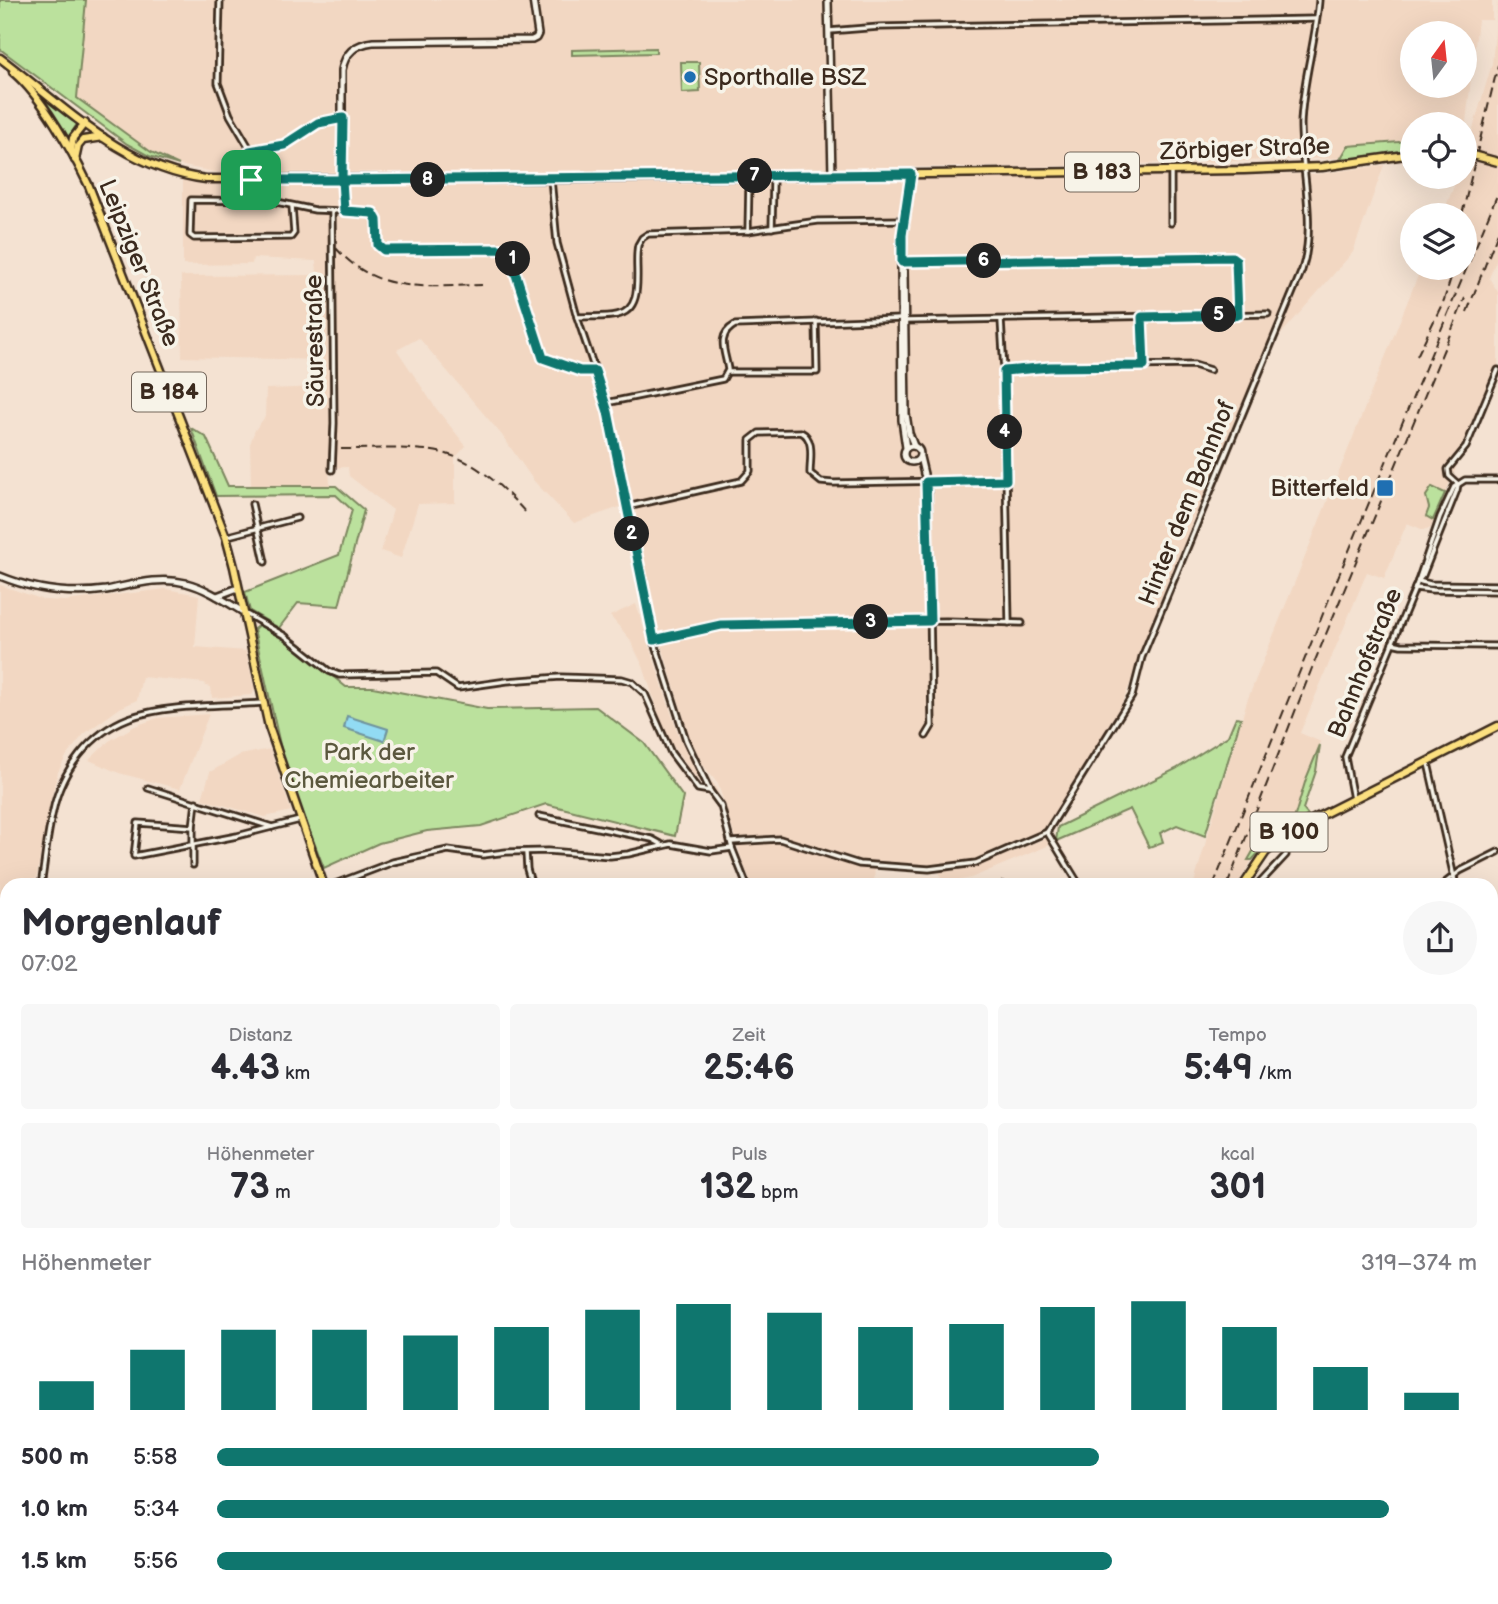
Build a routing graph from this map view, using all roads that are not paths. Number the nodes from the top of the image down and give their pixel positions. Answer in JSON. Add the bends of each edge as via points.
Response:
{"nodes":[{"id":1,"x":220,"y":0,"type":"edge"},
{"id":2,"x":533,"y":0,"type":"edge"},
{"id":3,"x":828,"y":0,"type":"edge"},
{"id":4,"x":1319,"y":0,"type":"edge"},
{"id":5,"x":1317,"y":19,"type":"junction"},
{"id":6,"x":829,"y":32,"type":"junction"},
{"id":7,"x":1,"y":59,"type":"edge"},
{"id":8,"x":343,"y":118,"type":"junction"},
{"id":9,"x":85,"y":123,"type":"junction"},
{"id":10,"x":103,"y":137,"type":"junction"},
{"id":11,"x":250,"y":151,"type":"junction"},
{"id":12,"x":74,"y":156,"type":"junction"},
{"id":13,"x":1400,"y":156,"type":"edge"},
{"id":14,"x":1477,"y":156,"type":"edge"},
{"id":15,"x":1498,"y":162,"type":"edge"},
{"id":16,"x":1305,"y":168,"type":"junction"},
{"id":17,"x":1171,"y":171,"type":"junction"},
{"id":18,"x":911,"y":174,"type":"junction"},
{"id":19,"x":832,"y":176,"type":"junction"},
{"id":20,"x":551,"y":179,"type":"junction"},
{"id":21,"x":251,"y":180,"type":"junction"},
{"id":22,"x":342,"y":180,"type":"junction"},
{"id":23,"x":749,"y":181,"type":"dead end"},
{"id":24,"x":773,"y":181,"type":"dead end"},
{"id":25,"x":292,"y":206,"type":"junction"},
{"id":26,"x":332,"y":211,"type":"junction"},
{"id":27,"x":344,"y":211,"type":"junction"},
{"id":28,"x":905,"y":220,"type":"junction"},
{"id":29,"x":1171,"y":223,"type":"dead end"},
{"id":30,"x":772,"y":229,"type":"junction"},
{"id":31,"x":748,"y":231,"type":"junction"},
{"id":32,"x":902,"y":262,"type":"junction"},
{"id":33,"x":1268,"y":314,"type":"dead end"},
{"id":34,"x":1238,"y":315,"type":"junction"},
{"id":35,"x":577,"y":317,"type":"junction"},
{"id":36,"x":1142,"y":317,"type":"junction"},
{"id":37,"x":903,"y":320,"type":"junction"},
{"id":38,"x":1001,"y":320,"type":"junction"},
{"id":39,"x":816,"y":321,"type":"junction"},
{"id":40,"x":1144,"y":366,"type":"junction"},
{"id":41,"x":1210,"y":370,"type":"dead end"},
{"id":42,"x":1498,"y":370,"type":"edge"},
{"id":43,"x":595,"y":371,"type":"junction"},
{"id":44,"x":1004,"y":371,"type":"junction"},
{"id":45,"x":728,"y":372,"type":"junction"},
{"id":46,"x":606,"y":403,"type":"junction"},
{"id":47,"x":914,"y":446,"type":"junction"},
{"id":48,"x":906,"y":448,"type":"junction"},
{"id":49,"x":920,"y":457,"type":"junction"},
{"id":50,"x":914,"y":462,"type":"junction"},
{"id":51,"x":332,"y":470,"type":"dead end"},
{"id":52,"x":924,"y":474,"type":"junction"},
{"id":53,"x":1006,"y":480,"type":"junction"},
{"id":54,"x":1498,"y":480,"type":"edge"},
{"id":55,"x":926,"y":482,"type":"junction"},
{"id":56,"x":1458,"y":484,"type":"junction"},
{"id":57,"x":252,"y":504,"type":"dead end"},
{"id":58,"x":627,"y":507,"type":"junction"},
{"id":59,"x":297,"y":518,"type":"dead end"},
{"id":60,"x":258,"y":529,"type":"junction"},
{"id":61,"x":226,"y":537,"type":"junction"},
{"id":62,"x":265,"y":562,"type":"dead end"},
{"id":63,"x":0,"y":576,"type":"edge"},
{"id":64,"x":1418,"y":581,"type":"junction"},
{"id":65,"x":1498,"y":585,"type":"edge"},
{"id":66,"x":238,"y":588,"type":"junction"},
{"id":67,"x":1415,"y":588,"type":"junction"},
{"id":68,"x":1498,"y":591,"type":"edge"},
{"id":69,"x":217,"y":596,"type":"junction"},
{"id":70,"x":243,"y":612,"type":"junction"},
{"id":71,"x":258,"y":621,"type":"junction"},
{"id":72,"x":930,"y":621,"type":"junction"},
{"id":73,"x":1009,"y":623,"type":"junction"},
{"id":74,"x":1022,"y":623,"type":"dead end"},
{"id":75,"x":247,"y":628,"type":"junction"},
{"id":76,"x":654,"y":640,"type":"junction"},
{"id":77,"x":1392,"y":643,"type":"junction"},
{"id":78,"x":1498,"y":646,"type":"edge"},
{"id":79,"x":263,"y":703,"type":"junction"},
{"id":80,"x":1498,"y":726,"type":"edge"},
{"id":81,"x":926,"y":736,"type":"dead end"},
{"id":82,"x":1428,"y":763,"type":"junction"},
{"id":83,"x":148,"y":788,"type":"dead end"},
{"id":84,"x":710,"y":791,"type":"junction"},
{"id":85,"x":1353,"y":799,"type":"junction"},
{"id":86,"x":197,"y":802,"type":"junction"},
{"id":87,"x":539,"y":816,"type":"dead end"},
{"id":88,"x":300,"y":820,"type":"junction"},
{"id":89,"x":193,"y":827,"type":"junction"},
{"id":90,"x":272,"y":827,"type":"junction"},
{"id":91,"x":1047,"y":832,"type":"junction"},
{"id":92,"x":730,"y":842,"type":"junction"},
{"id":93,"x":661,"y":844,"type":"junction"},
{"id":94,"x":192,"y":845,"type":"junction"},
{"id":95,"x":1286,"y":847,"type":"dead end"},
{"id":96,"x":732,"y":848,"type":"junction"},
{"id":97,"x":526,"y":852,"type":"junction"},
{"id":98,"x":1498,"y":852,"type":"edge"},
{"id":99,"x":193,"y":865,"type":"dead end"},
{"id":100,"x":1454,"y":876,"type":"junction"},
{"id":101,"x":42,"y":878,"type":"edge"},
{"id":102,"x":321,"y":878,"type":"edge"},
{"id":103,"x":351,"y":878,"type":"edge"},
{"id":104,"x":530,"y":878,"type":"edge"},
{"id":105,"x":744,"y":878,"type":"edge"},
{"id":106,"x":1075,"y":878,"type":"edge"},
{"id":107,"x":1248,"y":878,"type":"edge"},
{"id":108,"x":1264,"y":878,"type":"edge"},
{"id":109,"x":1451,"y":878,"type":"edge"}],
"edges":[{"from":1,"to":11,"type":"street","via":[[218,83]]},
{"from":2,"to":8,"type":"street","via":[[537,30],[536,38],[528,41],[373,41],[357,46],[343,66]]},
{"from":3,"to":6,"type":"street"},
{"from":4,"to":5,"type":"street","name":"Hinter dem Bahnhof"},
{"from":5,"to":6,"type":"street"},
{"from":5,"to":16,"type":"street","name":"Hinter dem Bahnhof","via":[[1301,122]]},
{"from":6,"to":19,"type":"street"},
{"from":7,"to":9,"type":"main road","number":"B 183"},
{"from":7,"to":12,"type":"main road","number":"B 184","via":[[33,92]]},
{"from":8,"to":11,"type":"street","via":[[318,123],[284,145]]},
{"from":8,"to":22,"type":"street"},
{"from":9,"to":10,"type":"main road","name":"Zörbiger Straße","number":"B 183"},
{"from":9,"to":12,"type":"main road","via":[[72,141]]},
{"from":10,"to":12,"type":"main road","via":[[83,139]]},
{"from":10,"to":21,"type":"main road","name":"Zörbiger Straße","number":"B 183","via":[[135,158],[173,173]]},
{"from":11,"to":21,"type":"street"},
{"from":12,"to":61,"type":"main road","name":"Leipziger Straße","number":"B 184"},
{"from":13,"to":16,"type":"main road","name":"Zörbiger Straße","number":"B 183"},
{"from":14,"to":15,"type":"main road","bridge":true},
{"from":16,"to":17,"type":"main road","name":"Zörbiger Straße","number":"B 183"},
{"from":16,"to":91,"type":"street","name":"Hinter dem Bahnhof","via":[[1307,243],[1301,270],[1142,657],[1132,696]]},
{"from":17,"to":18,"type":"main road","name":"Zörbiger Straße","number":"B 183"},
{"from":17,"to":29,"type":"street"},
{"from":18,"to":19,"type":"main road","name":"Zörbiger Straße","number":"B 183"},
{"from":18,"to":28,"type":"street"},
{"from":19,"to":20,"type":"main road","name":"Zörbiger Straße","number":"B 183"},
{"from":20,"to":22,"type":"main road","name":"Zörbiger Straße","number":"B 183"},
{"from":20,"to":35,"type":"street","via":[[555,238]]},
{"from":21,"to":22,"type":"main road","name":"Zörbiger Straße","number":"B 183"},
{"from":22,"to":27,"type":"street"},
{"from":23,"to":31,"type":"street"},
{"from":24,"to":30,"type":"street"},
{"from":25,"to":25,"type":"street","via":[[271,201],[191,200],[190,235],[194,239],[291,237]]},
{"from":25,"to":26,"type":"street"},
{"from":26,"to":27,"type":"street"},
{"from":26,"to":51,"type":"street","name":"Säurestraße"},
{"from":27,"to":43,"type":"street","via":[[373,213],[378,245],[384,250],[507,251],[543,358],[580,371]]},
{"from":28,"to":30,"type":"street","via":[[818,221]]},
{"from":28,"to":32,"type":"street"},
{"from":30,"to":31,"type":"street"},
{"from":31,"to":35,"type":"street","via":[[648,234],[638,245],[636,294],[630,308],[618,315]]},
{"from":32,"to":34,"type":"street","via":[[1227,256],[1236,260]]},
{"from":32,"to":37,"type":"street"},
{"from":33,"to":34,"type":"street"},
{"from":34,"to":36,"type":"street"},
{"from":35,"to":43,"type":"street"},
{"from":36,"to":38,"type":"street"},
{"from":36,"to":40,"type":"street"},
{"from":37,"to":38,"type":"street"},
{"from":37,"to":39,"type":"street"},
{"from":37,"to":47,"type":"street","via":[[907,422]]},
{"from":37,"to":48,"type":"street"},
{"from":38,"to":44,"type":"street"},
{"from":39,"to":45,"type":"street","via":[[732,327],[722,342]]},
{"from":39,"to":45,"type":"street","via":[[817,372]]},
{"from":40,"to":41,"type":"street","via":[[1194,365]]},
{"from":40,"to":44,"type":"street"},
{"from":42,"to":56,"type":"street","via":[[1465,447],[1448,469]]},
{"from":43,"to":46,"type":"street"},
{"from":44,"to":53,"type":"street"},
{"from":45,"to":46,"type":"street","via":[[721,381]]},
{"from":46,"to":58,"type":"street"},
{"from":47,"to":48,"type":"street"},
{"from":47,"to":49,"type":"street"},
{"from":48,"to":50,"type":"street","via":[[905,458]]},
{"from":49,"to":50,"type":"street"},
{"from":49,"to":52,"type":"street"},
{"from":50,"to":52,"type":"street"},
{"from":52,"to":55,"type":"street"},
{"from":53,"to":55,"type":"street"},
{"from":53,"to":73,"type":"street"},
{"from":54,"to":56,"type":"street"},
{"from":55,"to":58,"type":"street","via":[[821,482],[810,473],[807,435],[754,435],[749,473],[741,481]]},
{"from":55,"to":72,"type":"street"},
{"from":56,"to":64,"type":"street","name":"Bahnhofstraße","via":[[1440,517]]},
{"from":57,"to":60,"type":"street"},
{"from":58,"to":76,"type":"street"},
{"from":59,"to":60,"type":"street"},
{"from":60,"to":61,"type":"street"},
{"from":60,"to":62,"type":"street"},
{"from":61,"to":66,"type":"main road","name":"Leipziger Straße","number":"B 184"},
{"from":63,"to":69,"type":"street","via":[[70,592],[173,581]]},
{"from":64,"to":65,"type":"street"},
{"from":64,"to":67,"type":"street","name":"Bahnhofstraße"},
{"from":66,"to":69,"type":"street"},
{"from":66,"to":70,"type":"main road","name":"Leipziger Straße","number":"B 184"},
{"from":67,"to":68,"type":"street"},
{"from":67,"to":77,"type":"street","name":"Bahnhofstraße"},
{"from":69,"to":70,"type":"street"},
{"from":70,"to":71,"type":"street"},
{"from":70,"to":75,"type":"main road","name":"Leipziger Straße","number":"B 184"},
{"from":71,"to":75,"type":"street"},
{"from":71,"to":84,"type":"street","via":[[339,675],[436,673],[457,688],[561,677],[627,680],[645,694],[671,752],[698,789]]},
{"from":72,"to":73,"type":"street"},
{"from":72,"to":76,"type":"street","via":[[721,625]]},
{"from":72,"to":81,"type":"street","via":[[932,726]]},
{"from":73,"to":74,"type":"street"},
{"from":75,"to":79,"type":"main road","name":"Leipziger Straße","number":"B 184"},
{"from":76,"to":84,"type":"street","via":[[684,733]]},
{"from":77,"to":78,"type":"street"},
{"from":77,"to":85,"type":"street","name":"Bahnhofstraße","via":[[1345,757]]},
{"from":79,"to":88,"type":"main road","name":"Leipziger Straße","number":"B 184"},
{"from":79,"to":101,"type":"street","via":[[181,708],[129,718],[103,732],[81,752],[64,778],[53,809]]},
{"from":80,"to":82,"type":"main road","number":"B 100"},
{"from":82,"to":85,"type":"main road","number":"B 100"},
{"from":82,"to":100,"type":"street"},
{"from":83,"to":86,"type":"street"},
{"from":84,"to":92,"type":"street","via":[[721,806]]},
{"from":85,"to":107,"type":"main road","number":"B 100","via":[[1281,838]]},
{"from":86,"to":89,"type":"street"},
{"from":86,"to":90,"type":"street"},
{"from":87,"to":93,"type":"street"},
{"from":88,"to":90,"type":"street"},
{"from":88,"to":102,"type":"main road","name":"Leipziger Straße","number":"B 184"},
{"from":89,"to":94,"type":"street"},
{"from":89,"to":94,"type":"street","via":[[138,823],[135,856]]},
{"from":90,"to":94,"type":"street"},
{"from":91,"to":92,"type":"street","via":[[976,863],[929,869],[859,864],[780,839]]},
{"from":91,"to":106,"type":"street"},
{"from":92,"to":96,"type":"street"},
{"from":93,"to":96,"type":"street","via":[[713,852]]},
{"from":93,"to":97,"type":"street","via":[[618,855]]},
{"from":94,"to":99,"type":"street"},
{"from":95,"to":108,"type":"street","via":[[1286,855]]},
{"from":96,"to":105,"type":"street"},
{"from":97,"to":103,"type":"street","via":[[432,852]]},
{"from":97,"to":104,"type":"street"},
{"from":98,"to":100,"type":"street"},
{"from":100,"to":109,"type":"street"}]}
